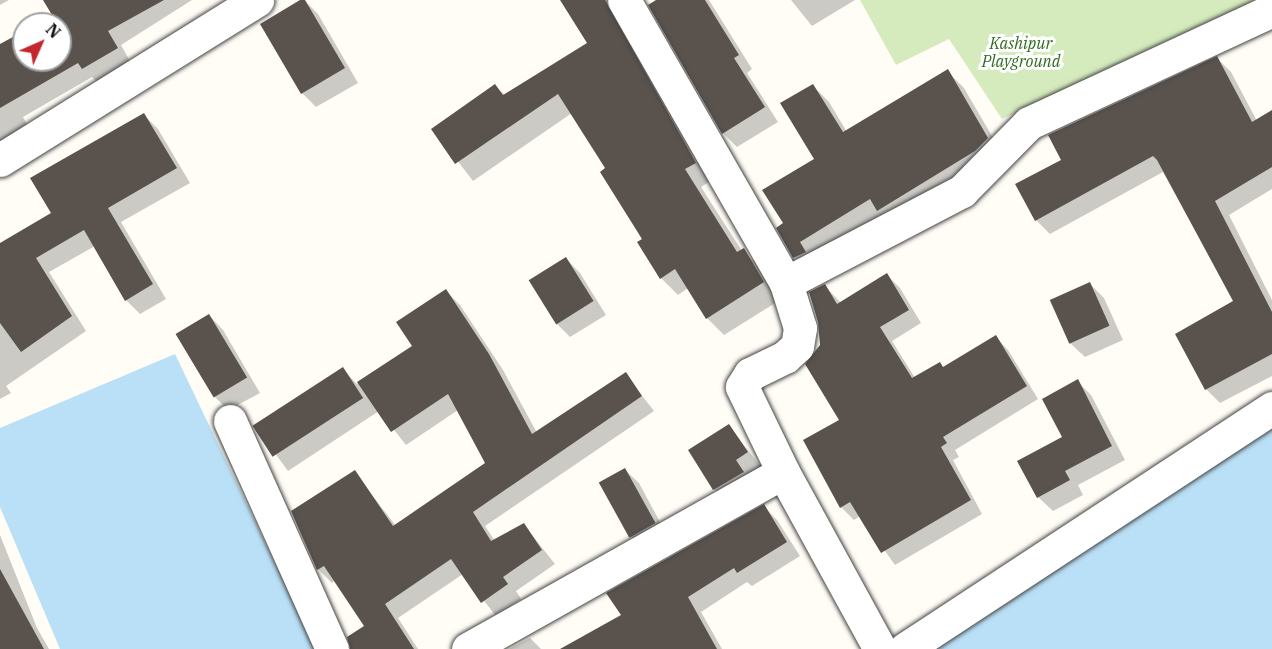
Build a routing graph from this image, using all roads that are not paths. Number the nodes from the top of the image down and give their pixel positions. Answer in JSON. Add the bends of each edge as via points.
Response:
{"nodes":[{"id":1,"x":257,"y":0,"type":"edge"},
{"id":2,"x":624,"y":0,"type":"edge"},
{"id":3,"x":1272,"y":10,"type":"edge"},
{"id":4,"x":0,"y":160,"type":"edge"},
{"id":5,"x":786,"y":283,"type":"junction"},
{"id":6,"x":1272,"y":408,"type":"edge"},
{"id":7,"x":230,"y":421,"type":"dead end"},
{"id":8,"x":783,"y":472,"type":"junction"},
{"id":9,"x":332,"y":649,"type":"edge"},
{"id":10,"x":468,"y":649,"type":"edge"},
{"id":11,"x":880,"y":649,"type":"edge"},
{"id":12,"x":905,"y":649,"type":"edge"}],
"edges":[{"from":1,"to":4,"type":"street"},
{"from":2,"to":5,"type":"street"},
{"from":3,"to":5,"type":"street","via":[[1029,123],[962,191]]},
{"from":5,"to":8,"type":"street","via":[[800,328],[797,346],[785,357],[750,374],[742,387]]},
{"from":6,"to":12,"type":"street"},
{"from":7,"to":9,"type":"street"},
{"from":8,"to":10,"type":"street"},
{"from":8,"to":11,"type":"street"}]}
